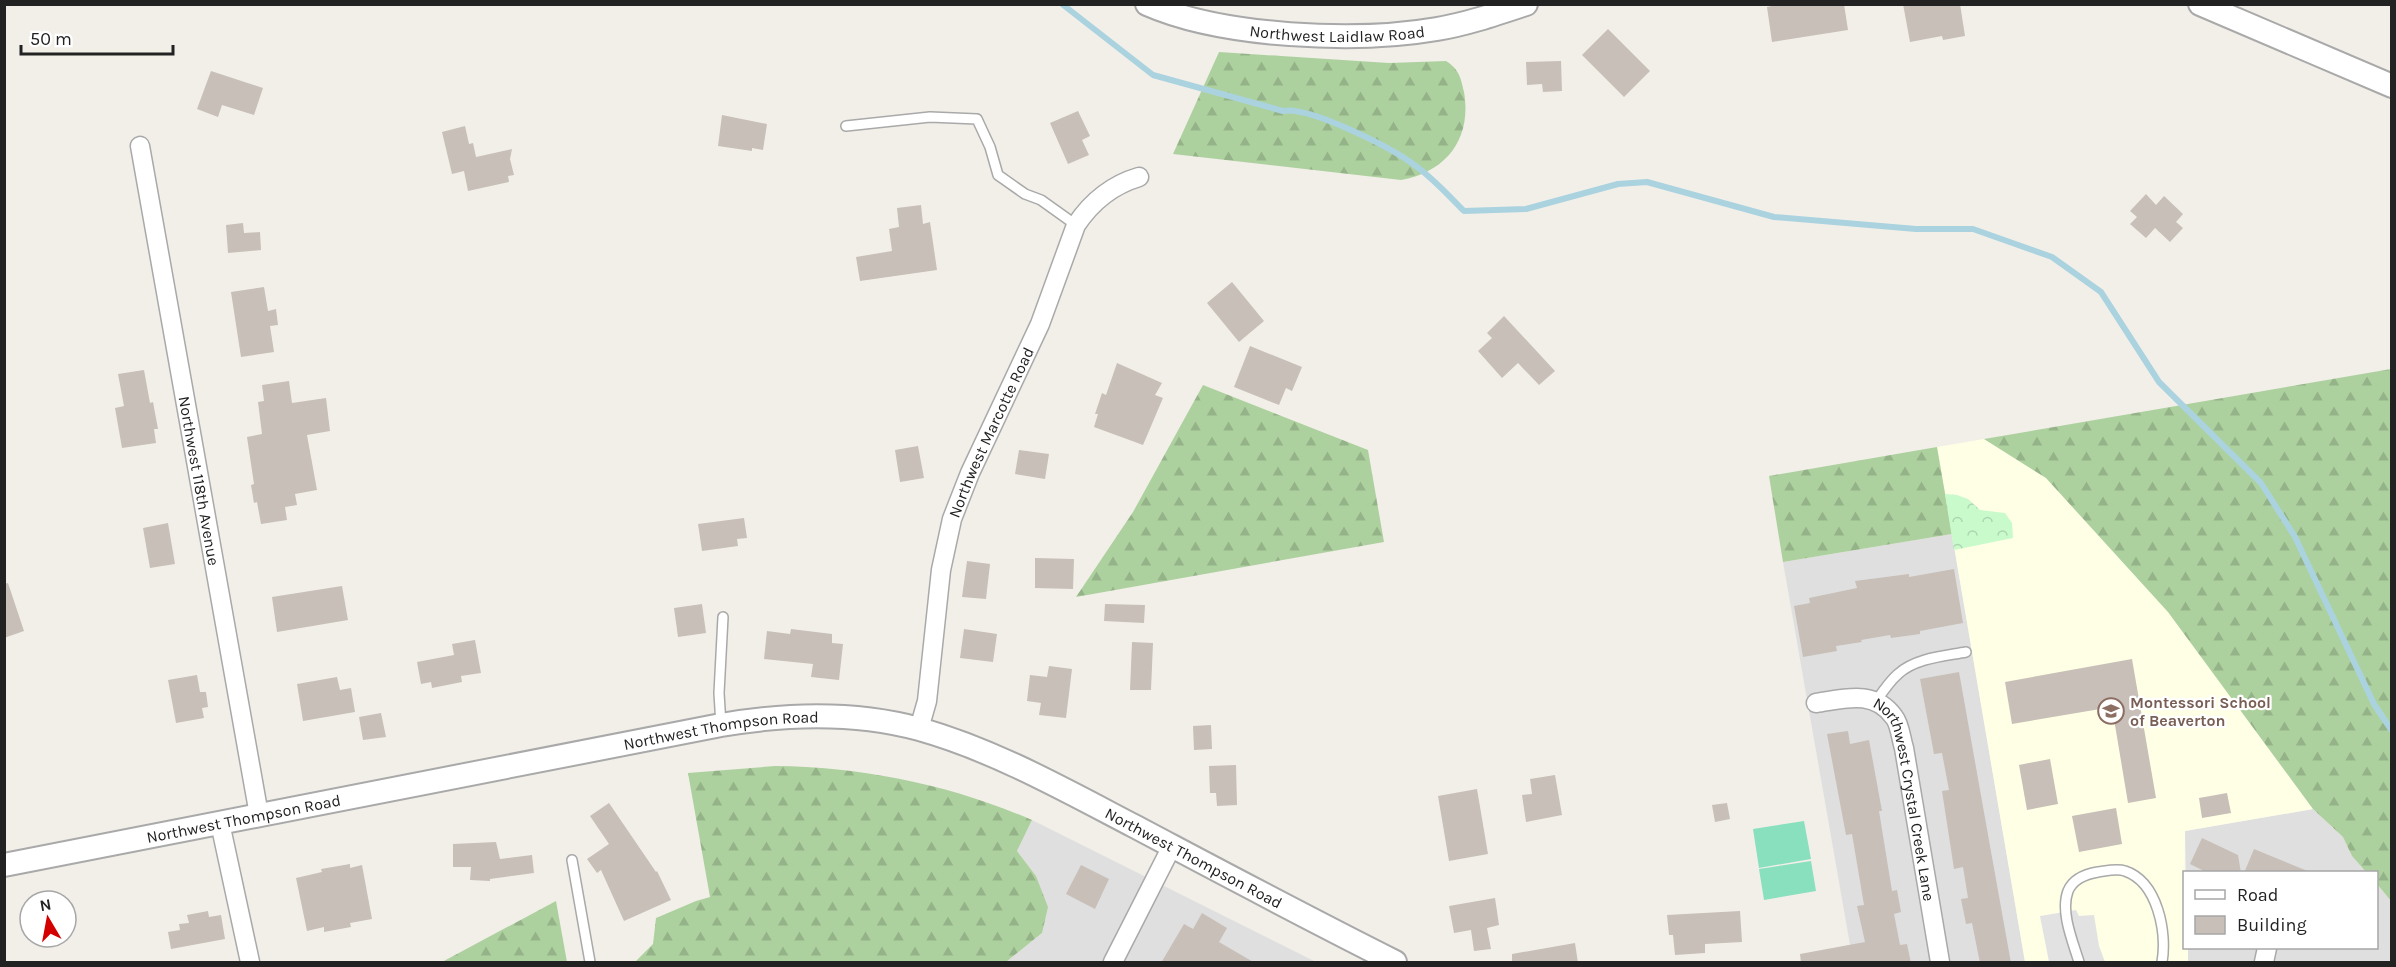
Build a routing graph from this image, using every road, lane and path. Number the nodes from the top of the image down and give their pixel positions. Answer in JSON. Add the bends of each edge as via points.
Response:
{"nodes":[{"id":1,"x":1147,"y":4,"type":"edge"},
{"id":2,"x":1526,"y":4,"type":"edge"},
{"id":3,"x":2200,"y":4,"type":"edge"},
{"id":4,"x":2391,"y":86,"type":"edge"},
{"id":5,"x":846,"y":126,"type":"dead end"},
{"id":6,"x":140,"y":146,"type":"dead end"},
{"id":7,"x":1139,"y":177,"type":"dead end"},
{"id":8,"x":1076,"y":225,"type":"junction"},
{"id":9,"x":723,"y":616,"type":"dead end"},
{"id":10,"x":1966,"y":652,"type":"dead end"},
{"id":11,"x":1877,"y":700,"type":"junction"},
{"id":12,"x":1816,"y":703,"type":"dead end"},
{"id":13,"x":721,"y":725,"type":"junction"},
{"id":14,"x":919,"y":729,"type":"junction"},
{"id":15,"x":259,"y":815,"type":"junction"},
{"id":16,"x":220,"y":823,"type":"junction"},
{"id":17,"x":1172,"y":846,"type":"junction"},
{"id":18,"x":572,"y":860,"type":"dead end"},
{"id":19,"x":4,"y":865,"type":"edge"},
{"id":20,"x":250,"y":963,"type":"edge"},
{"id":21,"x":590,"y":963,"type":"edge"},
{"id":22,"x":1113,"y":963,"type":"edge"},
{"id":23,"x":1395,"y":963,"type":"edge"},
{"id":24,"x":1940,"y":963,"type":"edge"},
{"id":25,"x":2079,"y":963,"type":"edge"},
{"id":26,"x":2162,"y":963,"type":"edge"}],
"edges":[{"from":1,"to":2,"type":"street","name":"Northwest Laidlaw Road","via":[[1228,27],[1352,36],[1438,29]]},
{"from":3,"to":4,"type":"street"},
{"from":5,"to":8,"type":"lane","via":[[930,117],[977,119],[998,175]]},
{"from":6,"to":15,"type":"street","name":"Northwest 118th Avenue"},
{"from":7,"to":8,"type":"street","name":"Northwest Marcotte Road","via":[[1114,187],[1085,211]]},
{"from":8,"to":14,"type":"street","name":"Northwest Marcotte Road","via":[[1040,324],[952,519],[941,570],[927,701]]},
{"from":9,"to":13,"type":"lane"},
{"from":10,"to":11,"type":"lane","via":[[1907,667]]},
{"from":11,"to":12,"type":"street","name":"Northwest Crystal Creek Lane","via":[[1856,698]]},
{"from":11,"to":24,"type":"street","name":"Northwest Crystal Creek Lane","via":[[1895,717],[1904,748]]},
{"from":13,"to":14,"type":"street","name":"Northwest Thompson Road","via":[[800,716],[885,722]]},
{"from":13,"to":15,"type":"street","name":"Northwest Thompson Road"},
{"from":14,"to":17,"type":"street","name":"Northwest Thompson Road","via":[[1049,782]]},
{"from":15,"to":16,"type":"street","name":"Northwest Thompson Road"},
{"from":16,"to":19,"type":"street","name":"Northwest Thompson Road"},
{"from":16,"to":20,"type":"street"},
{"from":17,"to":22,"type":"street"},
{"from":17,"to":23,"type":"street","name":"Northwest Thompson Road"},
{"from":18,"to":21,"type":"lane"},
{"from":25,"to":26,"type":"lane","via":[[2067,918],[2068,890],[2078,878],[2091,873],[2123,870],[2135,875],[2157,906]]}]}
